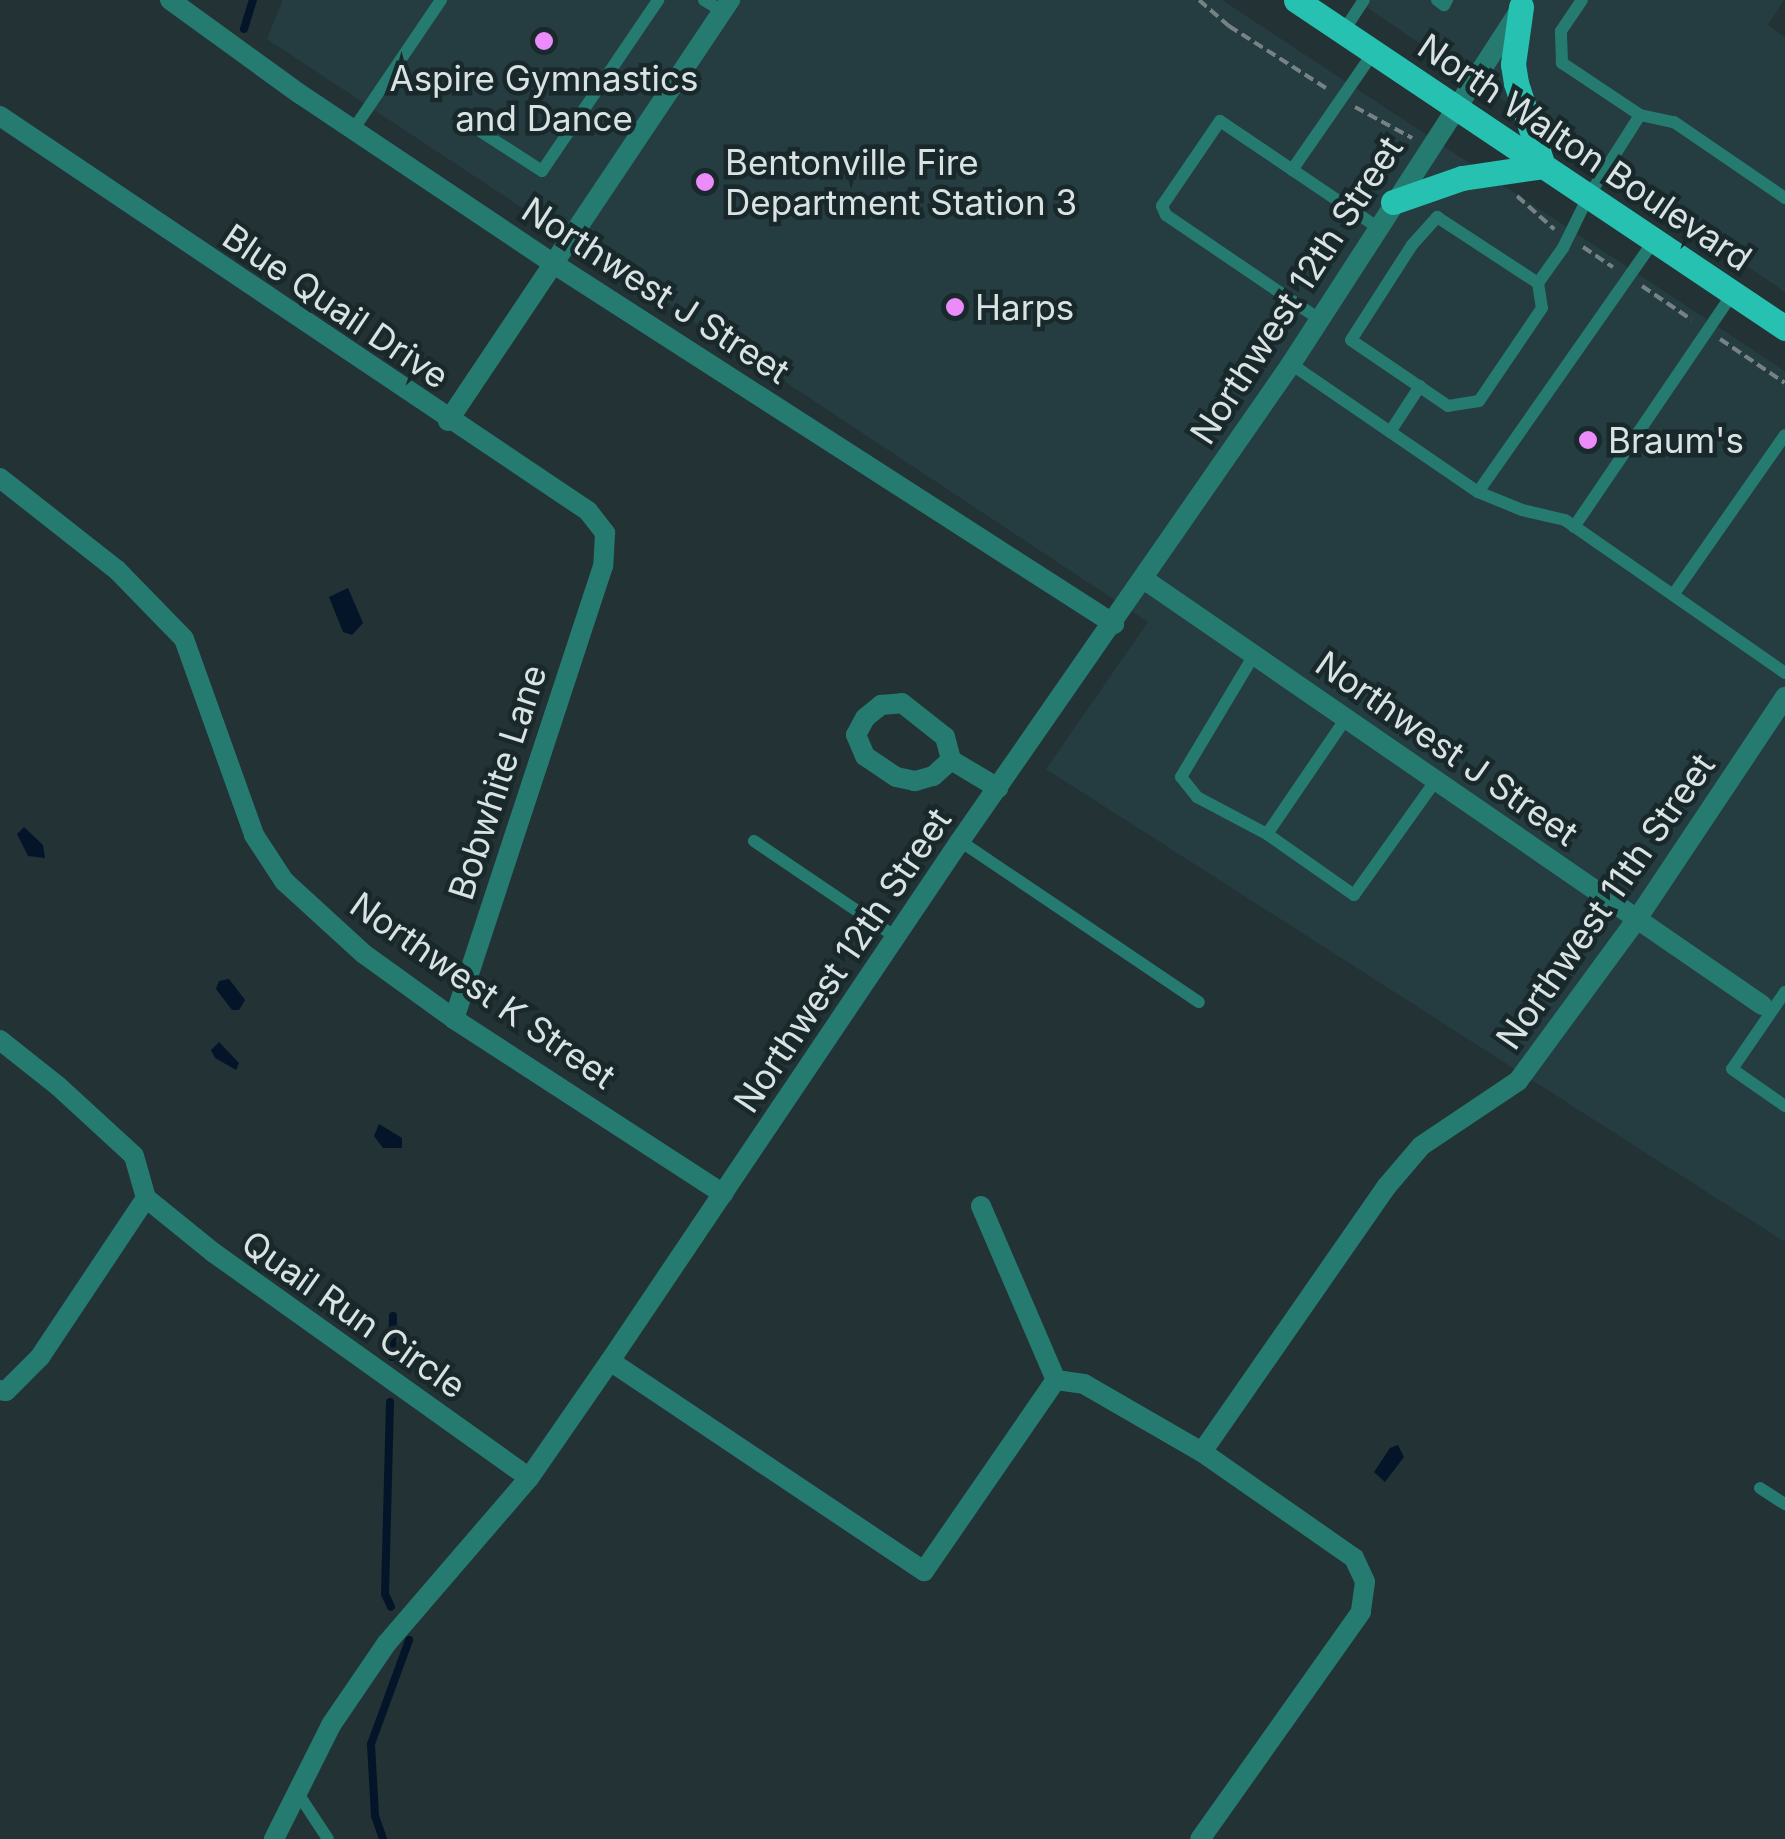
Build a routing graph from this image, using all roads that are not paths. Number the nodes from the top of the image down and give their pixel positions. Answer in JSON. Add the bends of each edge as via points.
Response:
{"nodes":[{"id":1,"x":170,"y":0,"type":"edge"},
{"id":2,"x":440,"y":0,"type":"edge"},
{"id":3,"x":658,"y":0,"type":"edge"},
{"id":4,"x":1296,"y":0,"type":"edge"},
{"id":5,"x":1364,"y":0,"type":"edge"},
{"id":6,"x":1436,"y":0,"type":"edge"},
{"id":7,"x":1447,"y":0,"type":"edge"},
{"id":8,"x":1582,"y":0,"type":"edge"},
{"id":9,"x":719,"y":4,"type":"edge"},
{"id":10,"x":1524,"y":4,"type":"edge"},
{"id":11,"x":1343,"y":32,"type":"junction"},
{"id":12,"x":1373,"y":52,"type":"junction"},
{"id":13,"x":1453,"y":106,"type":"junction"},
{"id":14,"x":1640,"y":115,"type":"junction"},
{"id":15,"x":0,"y":116,"type":"edge"},
{"id":16,"x":464,"y":120,"type":"dead end"},
{"id":17,"x":353,"y":130,"type":"junction"},
{"id":18,"x":1543,"y":166,"type":"junction"},
{"id":19,"x":1292,"y":170,"type":"junction"},
{"id":20,"x":1588,"y":197,"type":"junction"},
{"id":21,"x":1785,"y":198,"type":"edge"},
{"id":22,"x":1393,"y":202,"type":"junction"},
{"id":23,"x":1377,"y":227,"type":"junction"},
{"id":24,"x":1654,"y":241,"type":"junction"},
{"id":25,"x":554,"y":264,"type":"junction"},
{"id":26,"x":1538,"y":283,"type":"junction"},
{"id":27,"x":1732,"y":293,"type":"junction"},
{"id":28,"x":1319,"y":319,"type":"junction"},
{"id":29,"x":1785,"y":328,"type":"edge"},
{"id":30,"x":1291,"y":364,"type":"junction"},
{"id":31,"x":1420,"y":386,"type":"junction"},
{"id":32,"x":448,"y":421,"type":"junction"},
{"id":33,"x":1390,"y":432,"type":"junction"},
{"id":34,"x":1785,"y":435,"type":"edge"},
{"id":35,"x":0,"y":478,"type":"edge"},
{"id":36,"x":1478,"y":492,"type":"junction"},
{"id":37,"x":1574,"y":527,"type":"junction"},
{"id":38,"x":602,"y":566,"type":"joint"},
{"id":39,"x":1145,"y":580,"type":"junction"},
{"id":40,"x":1673,"y":595,"type":"junction"},
{"id":41,"x":1114,"y":624,"type":"junction"},
{"id":42,"x":1254,"y":655,"type":"junction"},
{"id":43,"x":1785,"y":673,"type":"edge"},
{"id":44,"x":1785,"y":697,"type":"edge"},
{"id":45,"x":1346,"y":718,"type":"junction"},
{"id":46,"x":951,"y":760,"type":"junction"},
{"id":47,"x":1436,"y":780,"type":"junction"},
{"id":48,"x":998,"y":788,"type":"junction"},
{"id":49,"x":1267,"y":834,"type":"junction"},
{"id":50,"x":754,"y":841,"type":"dead end"},
{"id":51,"x":960,"y":841,"type":"junction"},
{"id":52,"x":1637,"y":919,"type":"junction"},
{"id":53,"x":897,"y":938,"type":"junction"},
{"id":54,"x":1785,"y":992,"type":"edge"},
{"id":55,"x":1199,"y":1002,"type":"dead end"},
{"id":56,"x":1767,"y":1008,"type":"junction"},
{"id":57,"x":454,"y":1019,"type":"junction"},
{"id":58,"x":1785,"y":1021,"type":"edge"},
{"id":59,"x":0,"y":1040,"type":"edge"},
{"id":60,"x":1785,"y":1106,"type":"edge"},
{"id":61,"x":724,"y":1194,"type":"junction"},
{"id":62,"x":146,"y":1198,"type":"junction"},
{"id":63,"x":980,"y":1206,"type":"dead end"},
{"id":64,"x":610,"y":1360,"type":"junction"},
{"id":65,"x":1056,"y":1380,"type":"junction"},
{"id":66,"x":0,"y":1390,"type":"edge"},
{"id":67,"x":1202,"y":1452,"type":"junction"},
{"id":68,"x":529,"y":1478,"type":"junction"},
{"id":69,"x":1760,"y":1488,"type":"dead end"},
{"id":70,"x":1785,"y":1504,"type":"edge"},
{"id":71,"x":296,"y":1792,"type":"junction"},
{"id":72,"x":274,"y":1839,"type":"edge"},
{"id":73,"x":328,"y":1839,"type":"edge"},
{"id":74,"x":1200,"y":1839,"type":"edge"}],
"edges":[{"from":1,"to":17,"type":"street","name":"Northwest J Street"},
{"from":2,"to":17,"type":"lane"},
{"from":3,"to":16,"type":"lane","via":[[542,171]]},
{"from":4,"to":11,"type":"main road","name":"North Walton Boulevard"},
{"from":5,"to":11,"type":"lane"},
{"from":6,"to":7,"type":"lane"},
{"from":8,"to":14,"type":"lane","via":[[1561,31],[1562,63]]},
{"from":9,"to":25,"type":"street"},
{"from":10,"to":13,"type":"street","name":"Northwest 12th Street"},
{"from":10,"to":18,"type":"main road","via":[[1513,64]]},
{"from":11,"to":12,"type":"main road","name":"North Walton Boulevard"},
{"from":12,"to":13,"type":"main road","name":"North Walton Boulevard"},
{"from":12,"to":19,"type":"lane"},
{"from":13,"to":18,"type":"main road","name":"North Walton Boulevard"},
{"from":13,"to":22,"type":"street","name":"Northwest 12th Street"},
{"from":14,"to":20,"type":"lane"},
{"from":14,"to":21,"type":"lane","via":[[1674,122]]},
{"from":15,"to":32,"type":"street","name":"Blue Quail Drive"},
{"from":17,"to":25,"type":"street","name":"Northwest J Street"},
{"from":18,"to":20,"type":"main road","name":"North Walton Boulevard"},
{"from":18,"to":22,"type":"main road","via":[[1462,178]]},
{"from":19,"to":23,"type":"lane"},
{"from":19,"to":28,"type":"lane","via":[[1220,121],[1162,206]]},
{"from":20,"to":24,"type":"main road","name":"North Walton Boulevard"},
{"from":20,"to":26,"type":"lane"},
{"from":22,"to":23,"type":"street","name":"Northwest 12th Street"},
{"from":23,"to":28,"type":"street","name":"Northwest 12th Street"},
{"from":24,"to":27,"type":"main road","name":"North Walton Boulevard"},
{"from":24,"to":36,"type":"lane"},
{"from":25,"to":32,"type":"street"},
{"from":25,"to":41,"type":"street","name":"Northwest J Street"},
{"from":26,"to":31,"type":"lane","via":[[1542,308],[1479,401],[1448,406]]},
{"from":26,"to":31,"type":"lane","via":[[1436,218],[1351,340]]},
{"from":27,"to":29,"type":"main road","name":"North Walton Boulevard"},
{"from":27,"to":37,"type":"lane"},
{"from":28,"to":30,"type":"street","name":"Northwest 12th Street"},
{"from":30,"to":33,"type":"lane"},
{"from":30,"to":39,"type":"street","name":"Northwest 12th Street"},
{"from":31,"to":33,"type":"lane"},
{"from":32,"to":38,"type":"street","name":"Blue Quail Drive","via":[[588,511],[605,533]]},
{"from":33,"to":36,"type":"lane"},
{"from":34,"to":40,"type":"lane"},
{"from":35,"to":57,"type":"street","name":"Northwest K Street","via":[[118,570],[184,639],[254,835],[284,881],[364,954]]},
{"from":36,"to":37,"type":"lane"},
{"from":37,"to":40,"type":"lane"},
{"from":38,"to":57,"type":"street","name":"Bobwhite Lane"},
{"from":39,"to":41,"type":"street","name":"Northwest 12th Street"},
{"from":39,"to":42,"type":"street","name":"Northwest J Street"},
{"from":40,"to":43,"type":"lane"},
{"from":41,"to":48,"type":"street","name":"Northwest 12th Street"},
{"from":42,"to":45,"type":"street","name":"Northwest J Street"},
{"from":42,"to":49,"type":"lane","via":[[1181,777],[1197,796]]},
{"from":44,"to":52,"type":"street","name":"Northwest 11th Street"},
{"from":45,"to":47,"type":"street","name":"Northwest J Street"},
{"from":45,"to":49,"type":"lane"},
{"from":46,"to":46,"type":"street","via":[[945,737],[902,703],[881,705],[856,734],[865,756],[896,778],[933,776]]},
{"from":46,"to":48,"type":"street"},
{"from":47,"to":49,"type":"lane","via":[[1354,896]]},
{"from":47,"to":52,"type":"street","name":"Northwest J Street"},
{"from":48,"to":51,"type":"street","name":"Northwest 12th Street"},
{"from":50,"to":53,"type":"lane"},
{"from":51,"to":53,"type":"street","name":"Northwest 12th Street"},
{"from":51,"to":55,"type":"lane"},
{"from":52,"to":56,"type":"street","name":"Northwest J Street"},
{"from":52,"to":67,"type":"street","name":"Northwest 11th Street","via":[[1518,1081],[1420,1146],[1387,1186]]},
{"from":53,"to":61,"type":"street","name":"Northwest 12th Street"},
{"from":54,"to":56,"type":"lane"},
{"from":56,"to":58,"type":"lane"},
{"from":56,"to":60,"type":"lane","via":[[1732,1069]]},
{"from":57,"to":61,"type":"street","name":"Northwest K Street"},
{"from":59,"to":62,"type":"street","via":[[134,1156]]},
{"from":61,"to":64,"type":"street","name":"Northwest 12th Street"},
{"from":62,"to":66,"type":"street","via":[[40,1357]]},
{"from":62,"to":68,"type":"street","name":"Quail Run Circle"},
{"from":63,"to":65,"type":"street"},
{"from":64,"to":65,"type":"street","via":[[924,1571]]},
{"from":64,"to":68,"type":"street","name":"Northwest 12th Street"},
{"from":65,"to":67,"type":"street","via":[[1084,1384]]},
{"from":67,"to":74,"type":"street","via":[[1354,1558],[1365,1582],[1360,1612]]},
{"from":68,"to":71,"type":"street","name":"Northwest 12th Street","via":[[387,1644]]},
{"from":69,"to":70,"type":"lane"},
{"from":71,"to":72,"type":"street","name":"Northwest 12th Street"},
{"from":71,"to":73,"type":"lane"}]}
